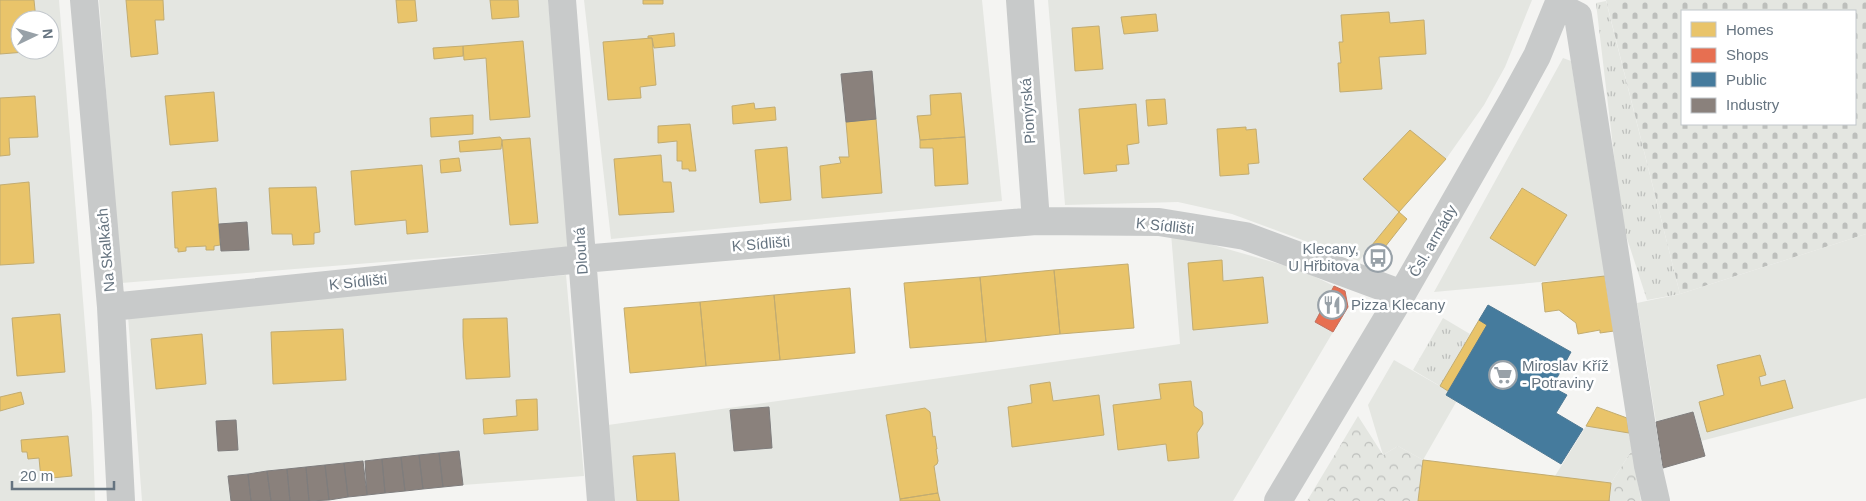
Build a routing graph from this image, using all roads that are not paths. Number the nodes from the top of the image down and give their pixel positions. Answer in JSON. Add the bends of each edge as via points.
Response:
{"nodes":[{"id":1,"x":84,"y":0,"type":"edge"},
{"id":2,"x":562,"y":0,"type":"edge"},
{"id":3,"x":1020,"y":0,"type":"edge"},
{"id":4,"x":1559,"y":3,"type":"edge"},
{"id":5,"x":1036,"y":221,"type":"junction"},
{"id":6,"x":582,"y":259,"type":"junction"},
{"id":7,"x":1402,"y":294,"type":"junction"},
{"id":8,"x":111,"y":307,"type":"junction"},
{"id":9,"x":121,"y":501,"type":"edge"},
{"id":10,"x":601,"y":501,"type":"edge"},
{"id":11,"x":1278,"y":501,"type":"edge"},
{"id":12,"x":1656,"y":501,"type":"edge"}],
"edges":[{"from":1,"to":8,"type":"street","name":"Na Skalkách"},
{"from":2,"to":6,"type":"street","name":"Dlouhá"},
{"from":3,"to":5,"type":"street","name":"Pionýrská"},
{"from":4,"to":7,"type":"street","name":"Čsl. armády","via":[[1537,56]]},
{"from":4,"to":12,"type":"street","via":[[1578,16]]},
{"from":5,"to":6,"type":"street","name":"K Sídlišti"},
{"from":5,"to":7,"type":"street","name":"K Sídlišti","via":[[1159,222],[1244,236]]},
{"from":6,"to":8,"type":"street","name":"K Sídlišti"},
{"from":6,"to":10,"type":"street","name":"Dlouhá"},
{"from":7,"to":11,"type":"street","name":"Čsl. armády"},
{"from":8,"to":9,"type":"street","name":"Na Skalkách"}]}
